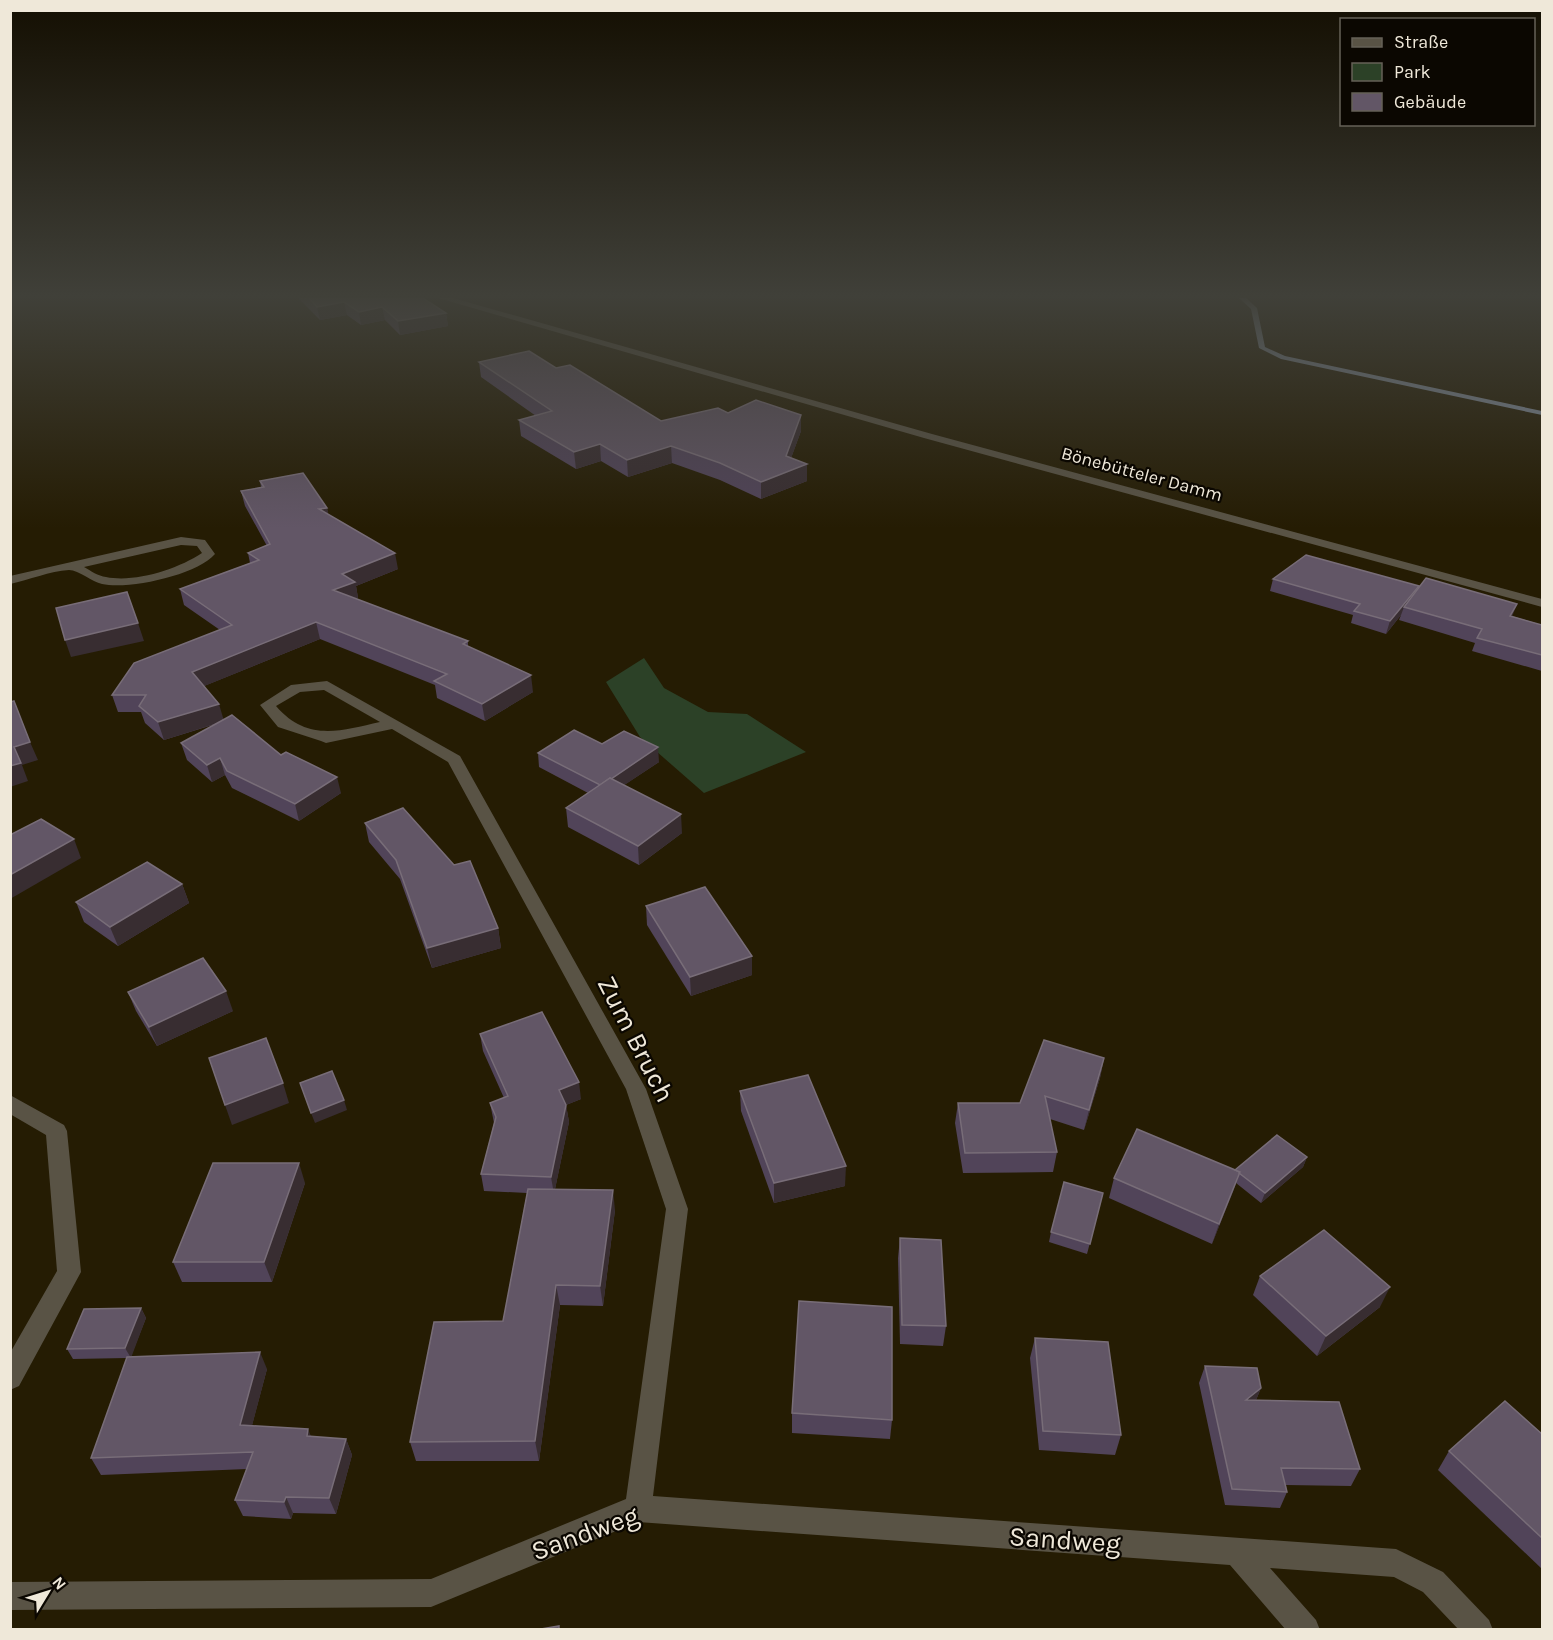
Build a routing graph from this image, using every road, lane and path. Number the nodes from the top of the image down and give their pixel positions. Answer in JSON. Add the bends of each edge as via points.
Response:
{"nodes":[{"id":1,"x":713,"y":375,"type":"edge"},
{"id":2,"x":73,"y":566,"type":"junction"},
{"id":3,"x":10,"y":580,"type":"edge"},
{"id":4,"x":1542,"y":603,"type":"edge"},
{"id":5,"x":395,"y":724,"type":"junction"},
{"id":6,"x":10,"y":1103,"type":"edge"},
{"id":7,"x":10,"y":1378,"type":"edge"},
{"id":8,"x":638,"y":1508,"type":"junction"},
{"id":9,"x":1236,"y":1552,"type":"junction"},
{"id":10,"x":10,"y":1596,"type":"edge"},
{"id":11,"x":1306,"y":1629,"type":"edge"},
{"id":12,"x":1479,"y":1629,"type":"edge"}],
"edges":[{"from":1,"to":4,"type":"street","name":"Bönebütteler Damm"},
{"from":2,"to":2,"type":"street","via":[[105,581],[130,581],[198,563],[209,554],[201,543],[181,541]]},
{"from":2,"to":3,"type":"street"},
{"from":5,"to":5,"type":"street","name":"Zum Bruch","via":[[327,685],[296,688],[267,705],[283,724],[326,738]]},
{"from":5,"to":8,"type":"street","name":"Zum Bruch","via":[[454,759],[636,1089],[677,1209]]},
{"from":6,"to":7,"type":"street","via":[[56,1131],[69,1272]]},
{"from":8,"to":9,"type":"street","name":"Sandweg"},
{"from":8,"to":10,"type":"street","name":"Sandweg","via":[[431,1593]]},
{"from":9,"to":11,"type":"street"},
{"from":9,"to":12,"type":"street","name":"Sandweg","via":[[1396,1563],[1433,1582]]}]}
